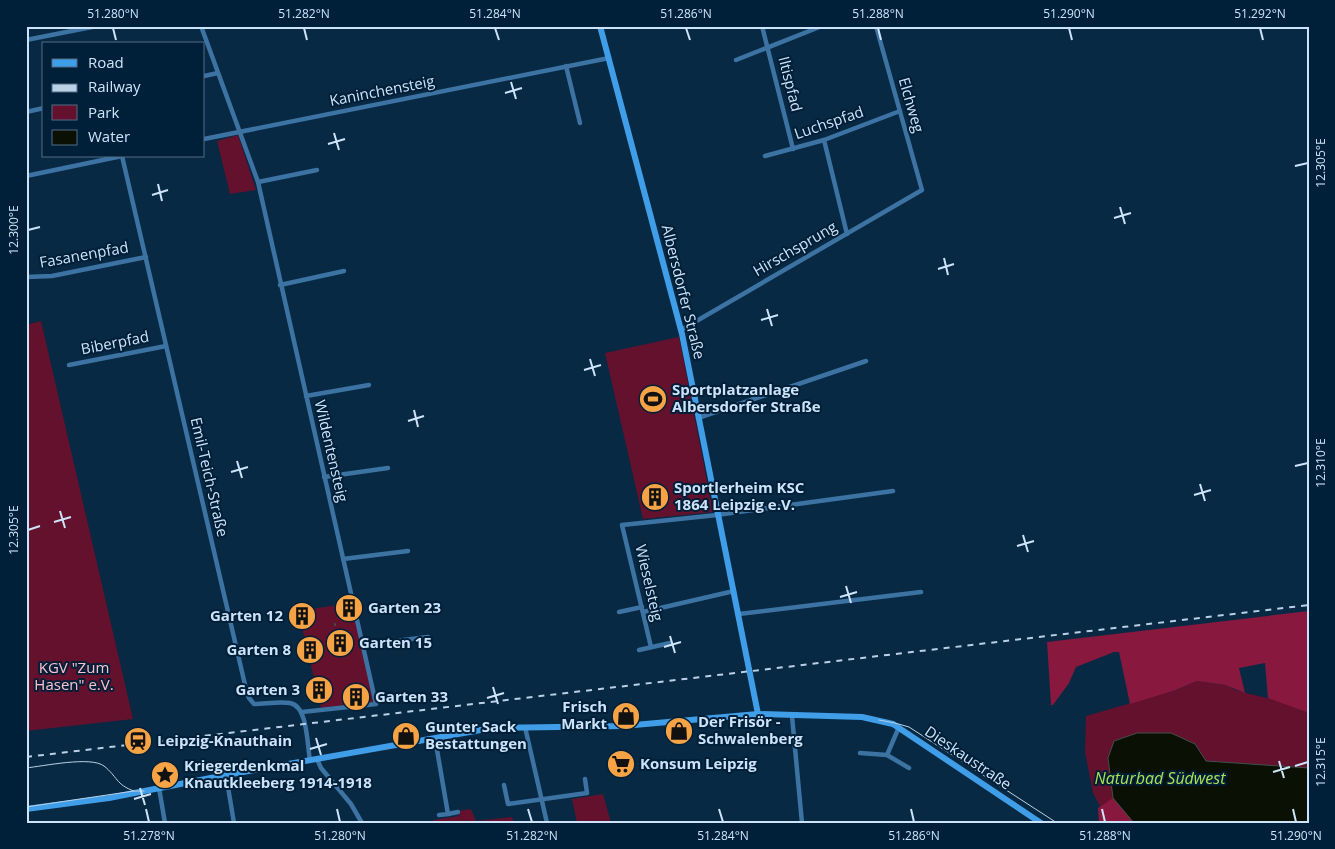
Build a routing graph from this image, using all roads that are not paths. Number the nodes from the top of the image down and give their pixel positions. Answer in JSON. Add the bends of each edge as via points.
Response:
{"nodes":[{"id":1,"x":97,"y":26,"type":"edge"},
{"id":2,"x":200,"y":26,"type":"edge"},
{"id":3,"x":600,"y":26,"type":"edge"},
{"id":4,"x":762,"y":26,"type":"edge"},
{"id":5,"x":822,"y":26,"type":"edge"},
{"id":6,"x":876,"y":26,"type":"edge"},
{"id":7,"x":26,"y":40,"type":"edge"},
{"id":8,"x":768,"y":48,"type":"junction"},
{"id":9,"x":609,"y":58,"type":"junction"},
{"id":10,"x":736,"y":60,"type":"dead end"},
{"id":11,"x":566,"y":66,"type":"junction"},
{"id":12,"x":218,"y":73,"type":"junction"},
{"id":13,"x":205,"y":76,"type":"edge"},
{"id":14,"x":42,"y":108,"type":"edge"},
{"id":15,"x":900,"y":111,"type":"junction"},
{"id":16,"x":26,"y":112,"type":"edge"},
{"id":17,"x":580,"y":123,"type":"dead end"},
{"id":18,"x":240,"y":132,"type":"junction"},
{"id":19,"x":205,"y":139,"type":"edge"},
{"id":20,"x":824,"y":140,"type":"junction"},
{"id":21,"x":793,"y":149,"type":"junction"},
{"id":22,"x":764,"y":156,"type":"dead end"},
{"id":23,"x":112,"y":158,"type":"edge"},
{"id":24,"x":122,"y":158,"type":"edge"},
{"id":25,"x":317,"y":170,"type":"dead end"},
{"id":26,"x":26,"y":176,"type":"edge"},
{"id":27,"x":258,"y":182,"type":"junction"},
{"id":28,"x":922,"y":190,"type":"joint"},
{"id":29,"x":847,"y":234,"type":"junction"},
{"id":30,"x":146,"y":257,"type":"junction"},
{"id":31,"x":344,"y":271,"type":"dead end"},
{"id":32,"x":26,"y":277,"type":"edge"},
{"id":33,"x":280,"y":284,"type":"junction"},
{"id":34,"x":681,"y":330,"type":"junction"},
{"id":35,"x":166,"y":346,"type":"junction"},
{"id":36,"x":866,"y":361,"type":"dead end"},
{"id":37,"x":69,"y":365,"type":"dead end"},
{"id":38,"x":369,"y":385,"type":"dead end"},
{"id":39,"x":306,"y":396,"type":"junction"},
{"id":40,"x":698,"y":418,"type":"junction"},
{"id":41,"x":388,"y":468,"type":"dead end"},
{"id":42,"x":324,"y":477,"type":"junction"},
{"id":43,"x":893,"y":491,"type":"dead end"},
{"id":44,"x":717,"y":515,"type":"junction"},
{"id":45,"x":408,"y":551,"type":"dead end"},
{"id":46,"x":343,"y":559,"type":"junction"},
{"id":47,"x":734,"y":592,"type":"junction"},
{"id":48,"x":921,"y":592,"type":"dead end"},
{"id":49,"x":642,"y":609,"type":"junction"},
{"id":50,"x":619,"y":612,"type":"dead end"},
{"id":51,"x":738,"y":614,"type":"junction"},
{"id":52,"x":428,"y":637,"type":"dead end"},
{"id":53,"x":670,"y":643,"type":"dead end"},
{"id":54,"x":363,"y":645,"type":"junction"},
{"id":55,"x":651,"y":647,"type":"junction"},
{"id":56,"x":638,"y":650,"type":"dead end"},
{"id":57,"x":302,"y":712,"type":"junction"},
{"id":58,"x":758,"y":714,"type":"junction"},
{"id":59,"x":792,"y":716,"type":"junction"},
{"id":60,"x":525,"y":727,"type":"junction"},
{"id":61,"x":899,"y":727,"type":"junction"},
{"id":62,"x":435,"y":738,"type":"junction"},
{"id":63,"x":860,"y":753,"type":"dead end"},
{"id":64,"x":887,"y":755,"type":"junction"},
{"id":65,"x":318,"y":759,"type":"junction"},
{"id":66,"x":310,"y":760,"type":"junction"},
{"id":67,"x":909,"y":768,"type":"dead end"},
{"id":68,"x":226,"y":775,"type":"junction"},
{"id":69,"x":584,"y":779,"type":"dead end"},
{"id":70,"x":504,"y":785,"type":"dead end"},
{"id":71,"x":159,"y":788,"type":"junction"},
{"id":72,"x":542,"y":800,"type":"junction"},
{"id":73,"x":26,"y":809,"type":"edge"},
{"id":74,"x":458,"y":812,"type":"dead end"},
{"id":75,"x":448,"y":814,"type":"junction"},
{"id":76,"x":439,"y":815,"type":"dead end"},
{"id":77,"x":165,"y":823,"type":"edge"},
{"id":78,"x":234,"y":823,"type":"edge"},
{"id":79,"x":362,"y":823,"type":"edge"},
{"id":80,"x":547,"y":823,"type":"edge"},
{"id":81,"x":802,"y":823,"type":"edge"},
{"id":82,"x":1041,"y":823,"type":"edge"}],
"edges":[{"from":1,"to":7,"type":"street"},
{"from":2,"to":12,"type":"street","name":"Wildentensteig"},
{"from":3,"to":9,"type":"main road","name":"Albersdorfer Straße"},
{"from":4,"to":8,"type":"street","name":"Iltispfad"},
{"from":5,"to":8,"type":"street"},
{"from":6,"to":15,"type":"street","name":"Elchweg"},
{"from":8,"to":10,"type":"street"},
{"from":8,"to":21,"type":"street","name":"Iltispfad"},
{"from":9,"to":11,"type":"street","name":"Kaninchensteig"},
{"from":9,"to":34,"type":"main road","name":"Albersdorfer Straße"},
{"from":11,"to":17,"type":"street"},
{"from":11,"to":18,"type":"street","name":"Kaninchensteig"},
{"from":12,"to":13,"type":"street"},
{"from":12,"to":18,"type":"street","name":"Wildentensteig"},
{"from":14,"to":16,"type":"street"},
{"from":15,"to":20,"type":"street","name":"Luchspfad"},
{"from":15,"to":28,"type":"street","name":"Elchweg"},
{"from":18,"to":19,"type":"street","name":"Kaninchensteig"},
{"from":18,"to":27,"type":"street","name":"Wildentensteig"},
{"from":20,"to":21,"type":"street","name":"Luchspfad"},
{"from":20,"to":29,"type":"street"},
{"from":21,"to":22,"type":"street","name":"Luchspfad"},
{"from":23,"to":26,"type":"street"},
{"from":24,"to":30,"type":"street","name":"Emil-Teich-Straße"},
{"from":25,"to":27,"type":"street"},
{"from":27,"to":33,"type":"street","name":"Wildentensteig"},
{"from":28,"to":29,"type":"street","name":"Hirschsprung"},
{"from":29,"to":34,"type":"street","name":"Hirschsprung"},
{"from":30,"to":32,"type":"street","name":"Fasanenpfad","via":[[52,276]]},
{"from":30,"to":35,"type":"street","name":"Emil-Teich-Straße"},
{"from":31,"to":33,"type":"street"},
{"from":33,"to":39,"type":"street","name":"Wildentensteig"},
{"from":34,"to":40,"type":"main road","name":"Albersdorfer Straße"},
{"from":35,"to":37,"type":"street","name":"Biberpfad"},
{"from":35,"to":57,"type":"street","name":"Emil-Teich-Straße","via":[[246,690],[254,704],[289,702]]},
{"from":36,"to":40,"type":"street"},
{"from":38,"to":39,"type":"street"},
{"from":39,"to":42,"type":"street","name":"Wildentensteig"},
{"from":40,"to":44,"type":"main road","name":"Albersdorfer Straße"},
{"from":41,"to":42,"type":"street"},
{"from":42,"to":46,"type":"street","name":"Wildentensteig"},
{"from":43,"to":44,"type":"street"},
{"from":44,"to":47,"type":"main road","name":"Albersdorfer Straße"},
{"from":44,"to":49,"type":"street","name":"Wieselsteig","via":[[622,524]]},
{"from":45,"to":46,"type":"street"},
{"from":46,"to":54,"type":"street","name":"Wildentensteig"},
{"from":47,"to":49,"type":"street"},
{"from":47,"to":51,"type":"main road","name":"Albersdorfer Straße"},
{"from":48,"to":51,"type":"street"},
{"from":49,"to":50,"type":"street"},
{"from":49,"to":55,"type":"street","name":"Wieselsteig"},
{"from":51,"to":58,"type":"main road","name":"Albersdorfer Straße"},
{"from":52,"to":54,"type":"street"},
{"from":53,"to":55,"type":"street"},
{"from":54,"to":57,"type":"street","name":"Wildentensteig","via":[[376,704]]},
{"from":55,"to":56,"type":"street"},
{"from":57,"to":66,"type":"street"},
{"from":58,"to":59,"type":"main road","name":"Dieskaustraße"},
{"from":58,"to":60,"type":"main road","name":"Dieskaustraße","via":[[623,726]]},
{"from":59,"to":61,"type":"main road","name":"Dieskaustraße","via":[[862,717]]},
{"from":59,"to":81,"type":"street"},
{"from":60,"to":62,"type":"main road","name":"Dieskaustraße","via":[[492,728]]},
{"from":60,"to":72,"type":"street"},
{"from":61,"to":64,"type":"street"},
{"from":61,"to":82,"type":"main road","name":"Dieskaustraße"},
{"from":62,"to":65,"type":"main road","name":"Dieskaustraße"},
{"from":62,"to":75,"type":"street"},
{"from":63,"to":64,"type":"street"},
{"from":64,"to":67,"type":"street"},
{"from":65,"to":66,"type":"main road","name":"Dieskaustraße"},
{"from":65,"to":79,"type":"street","via":[[321,768],[351,804]]},
{"from":66,"to":68,"type":"main road","name":"Dieskaustraße"},
{"from":68,"to":71,"type":"main road","name":"Dieskaustraße"},
{"from":68,"to":78,"type":"street"},
{"from":69,"to":72,"type":"street","via":[[587,793]]},
{"from":70,"to":72,"type":"street","via":[[508,804]]},
{"from":71,"to":73,"type":"main road","name":"Dieskaustraße"},
{"from":71,"to":77,"type":"street"},
{"from":72,"to":80,"type":"street"},
{"from":74,"to":75,"type":"street"},
{"from":75,"to":76,"type":"street"}]}
